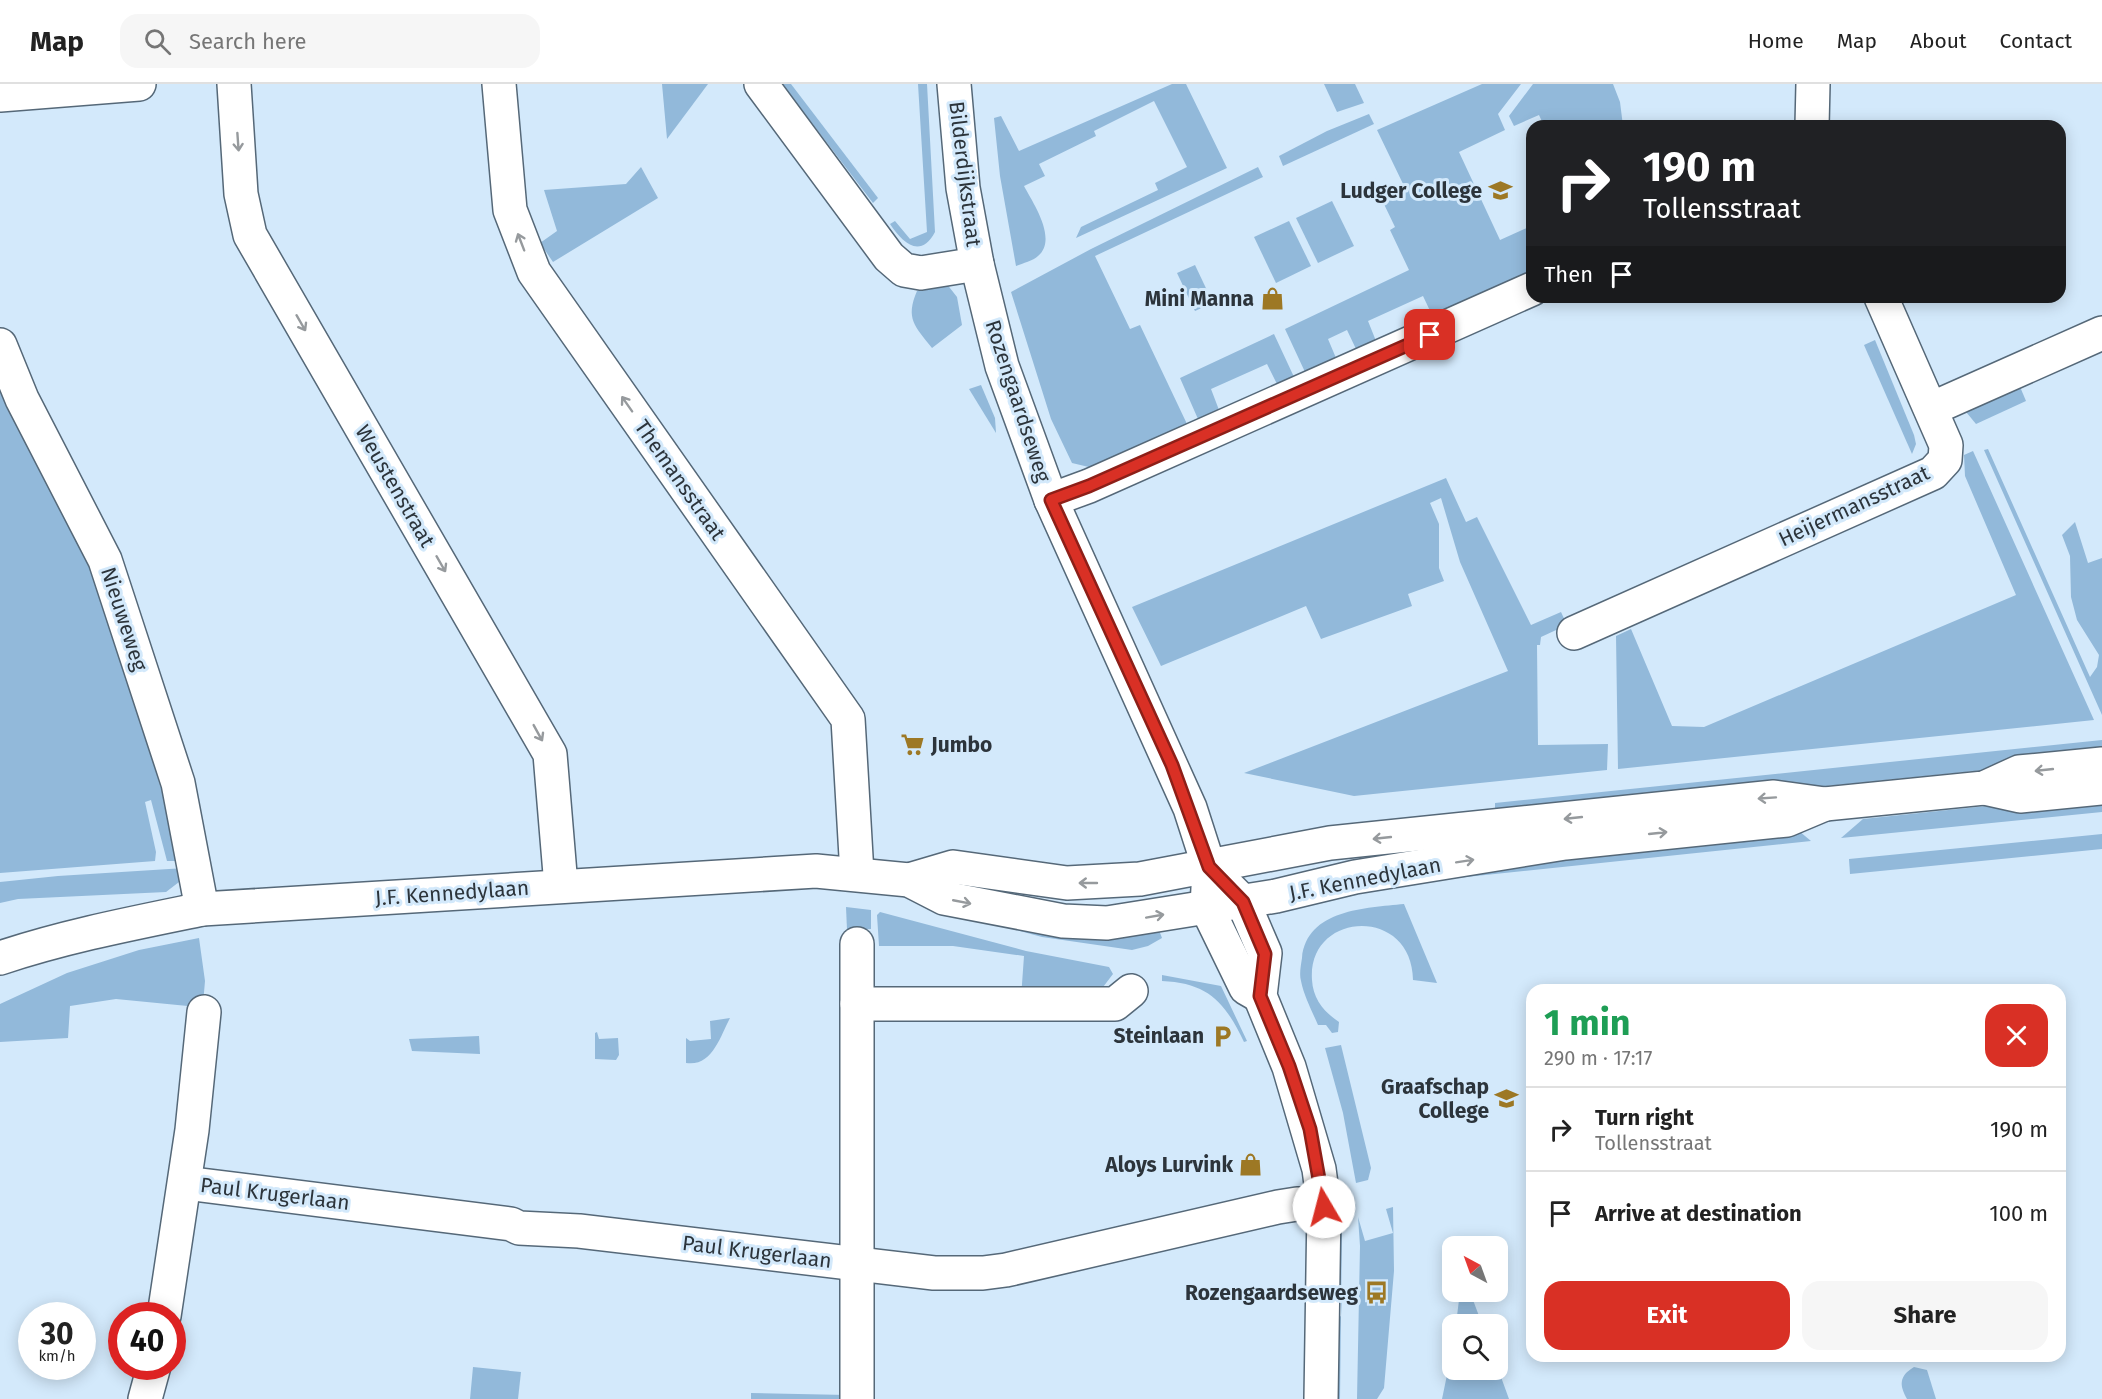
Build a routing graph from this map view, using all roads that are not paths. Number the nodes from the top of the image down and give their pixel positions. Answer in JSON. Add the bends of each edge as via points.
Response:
{"nodes":[{"id":1,"x":139,"y":84,"type":"edge"},
{"id":2,"x":234,"y":84,"type":"edge"},
{"id":3,"x":499,"y":84,"type":"edge"},
{"id":4,"x":761,"y":84,"type":"edge"},
{"id":5,"x":954,"y":84,"type":"edge"},
{"id":6,"x":1813,"y":84,"type":"edge"},
{"id":7,"x":0,"y":95,"type":"edge"},
{"id":8,"x":1812,"y":120,"type":"edge"},
{"id":9,"x":977,"y":264,"type":"junction"},
{"id":10,"x":1526,"y":292,"type":"edge"},
{"id":11,"x":1884,"y":303,"type":"edge"},
{"id":12,"x":2102,"y":333,"type":"edge"},
{"id":13,"x":0,"y":345,"type":"edge"},
{"id":14,"x":1931,"y":409,"type":"junction"},
{"id":15,"x":1051,"y":500,"type":"junction"},
{"id":16,"x":1574,"y":633,"type":"dead end"},
{"id":17,"x":2102,"y":764,"type":"edge"},
{"id":18,"x":1984,"y":788,"type":"junction"},
{"id":19,"x":2102,"y":788,"type":"edge"},
{"id":20,"x":1825,"y":804,"type":"junction"},
{"id":21,"x":1209,"y":867,"type":"junction"},
{"id":22,"x":857,"y":874,"type":"junction"},
{"id":23,"x":909,"y":880,"type":"junction"},
{"id":24,"x":561,"y":886,"type":"junction"},
{"id":25,"x":1243,"y":902,"type":"junction"},
{"id":26,"x":1207,"y":908,"type":"junction"},
{"id":27,"x":202,"y":909,"type":"junction"},
{"id":28,"x":856,"y":944,"type":"dead end"},
{"id":29,"x":0,"y":958,"type":"edge"},
{"id":30,"x":1131,"y":991,"type":"dead end"},
{"id":31,"x":1260,"y":996,"type":"junction"},
{"id":32,"x":857,"y":1004,"type":"junction"},
{"id":33,"x":204,"y":1012,"type":"dead end"},
{"id":34,"x":185,"y":1183,"type":"junction"},
{"id":35,"x":1324,"y":1207,"type":"junction"},
{"id":36,"x":858,"y":1264,"type":"junction"},
{"id":37,"x":166,"y":1302,"type":"edge"},
{"id":38,"x":150,"y":1380,"type":"edge"},
{"id":39,"x":145,"y":1399,"type":"edge"},
{"id":40,"x":857,"y":1399,"type":"edge"},
{"id":41,"x":1321,"y":1399,"type":"edge"}],
"edges":[{"from":1,"to":7,"type":"street"},
{"from":2,"to":24,"type":"street","name":"Weustenstraat","one_way":true,"via":[[241,194],[250,235],[550,754]]},
{"from":22,"to":3,"type":"street","name":"Themansstraat","one_way":true,"via":[[848,719],[534,272],[510,210]]},
{"from":4,"to":9,"type":"street","via":[[890,257],[904,270],[921,273]]},
{"from":5,"to":9,"type":"street","name":"Bilderdijkstraat","via":[[963,188]]},
{"from":6,"to":8,"type":"street"},
{"from":9,"to":15,"type":"street","name":"Rozengaardseweg","via":[[1002,366]]},
{"from":10,"to":15,"type":"street"},
{"from":11,"to":14,"type":"street","name":"Heijermansstraat"},
{"from":12,"to":14,"type":"street"},
{"from":13,"to":27,"type":"street","name":"Nieuweweg","via":[[22,399],[105,560],[178,783]]},
{"from":14,"to":16,"type":"street","name":"Heijermansstraat","via":[[1946,445],[1945,460],[1933,473]]},
{"from":15,"to":21,"type":"street","name":"Rozengaardseweg","via":[[1172,765]]},
{"from":17,"to":18,"type":"street","name":"J.F. Kennedylaan","one_way":true,"via":[[2019,772]]},
{"from":18,"to":19,"type":"street","name":"J.F. Kennedylaan","via":[[2020,796]]},
{"from":18,"to":20,"type":"street","name":"J.F. Kennedylaan"},
{"from":20,"to":21,"type":"street","name":"J.F. Kennedylaan","one_way":true,"via":[[1774,797],[1330,843]]},
{"from":25,"to":20,"type":"street","name":"J.F. Kennedylaan","one_way":true,"via":[[1355,877],[1565,843],[1787,820]]},
{"from":21,"to":23,"type":"street","name":"J.F. Kennedylaan","one_way":true,"via":[[1099,883],[1033,879],[954,867]]},
{"from":21,"to":25,"type":"street","name":"Rozengaardseweg"},
{"from":21,"to":26,"type":"street","name":"Rozengaardseweg"},
{"from":22,"to":23,"type":"street","name":"J.F. Kennedylaan"},
{"from":22,"to":24,"type":"street","name":"J.F. Kennedylaan","via":[[816,871]]},
{"from":23,"to":26,"type":"street","name":"J.F. Kennedylaan","one_way":true,"via":[[944,898],[1063,921],[1107,923]]},
{"from":24,"to":27,"type":"street","name":"J.F. Kennedylaan"},
{"from":25,"to":26,"type":"street","name":"J.F. Kennedylaan"},
{"from":25,"to":31,"type":"street","name":"Rozengaardseweg","via":[[1265,954]]},
{"from":26,"to":31,"type":"street","name":"Rozengaardseweg","via":[[1246,988]]},
{"from":27,"to":29,"type":"street","name":"J.F. Kennedylaan","via":[[105,928]]},
{"from":28,"to":32,"type":"street"},
{"from":30,"to":32,"type":"street","via":[[1115,1004]]},
{"from":31,"to":35,"type":"street","name":"Rozengaardseweg","via":[[1310,1129]]},
{"from":32,"to":36,"type":"street"},
{"from":33,"to":34,"type":"street"},
{"from":34,"to":36,"type":"street","name":"Paul Krugerlaan","via":[[519,1227]]},
{"from":34,"to":37,"type":"street"},
{"from":35,"to":36,"type":"street","name":"Paul Krugerlaan","via":[[1278,1207],[983,1273],[934,1273]]},
{"from":35,"to":41,"type":"street","name":"Rozengaardseweg"},
{"from":36,"to":40,"type":"street"},
{"from":38,"to":39,"type":"street"}]}
